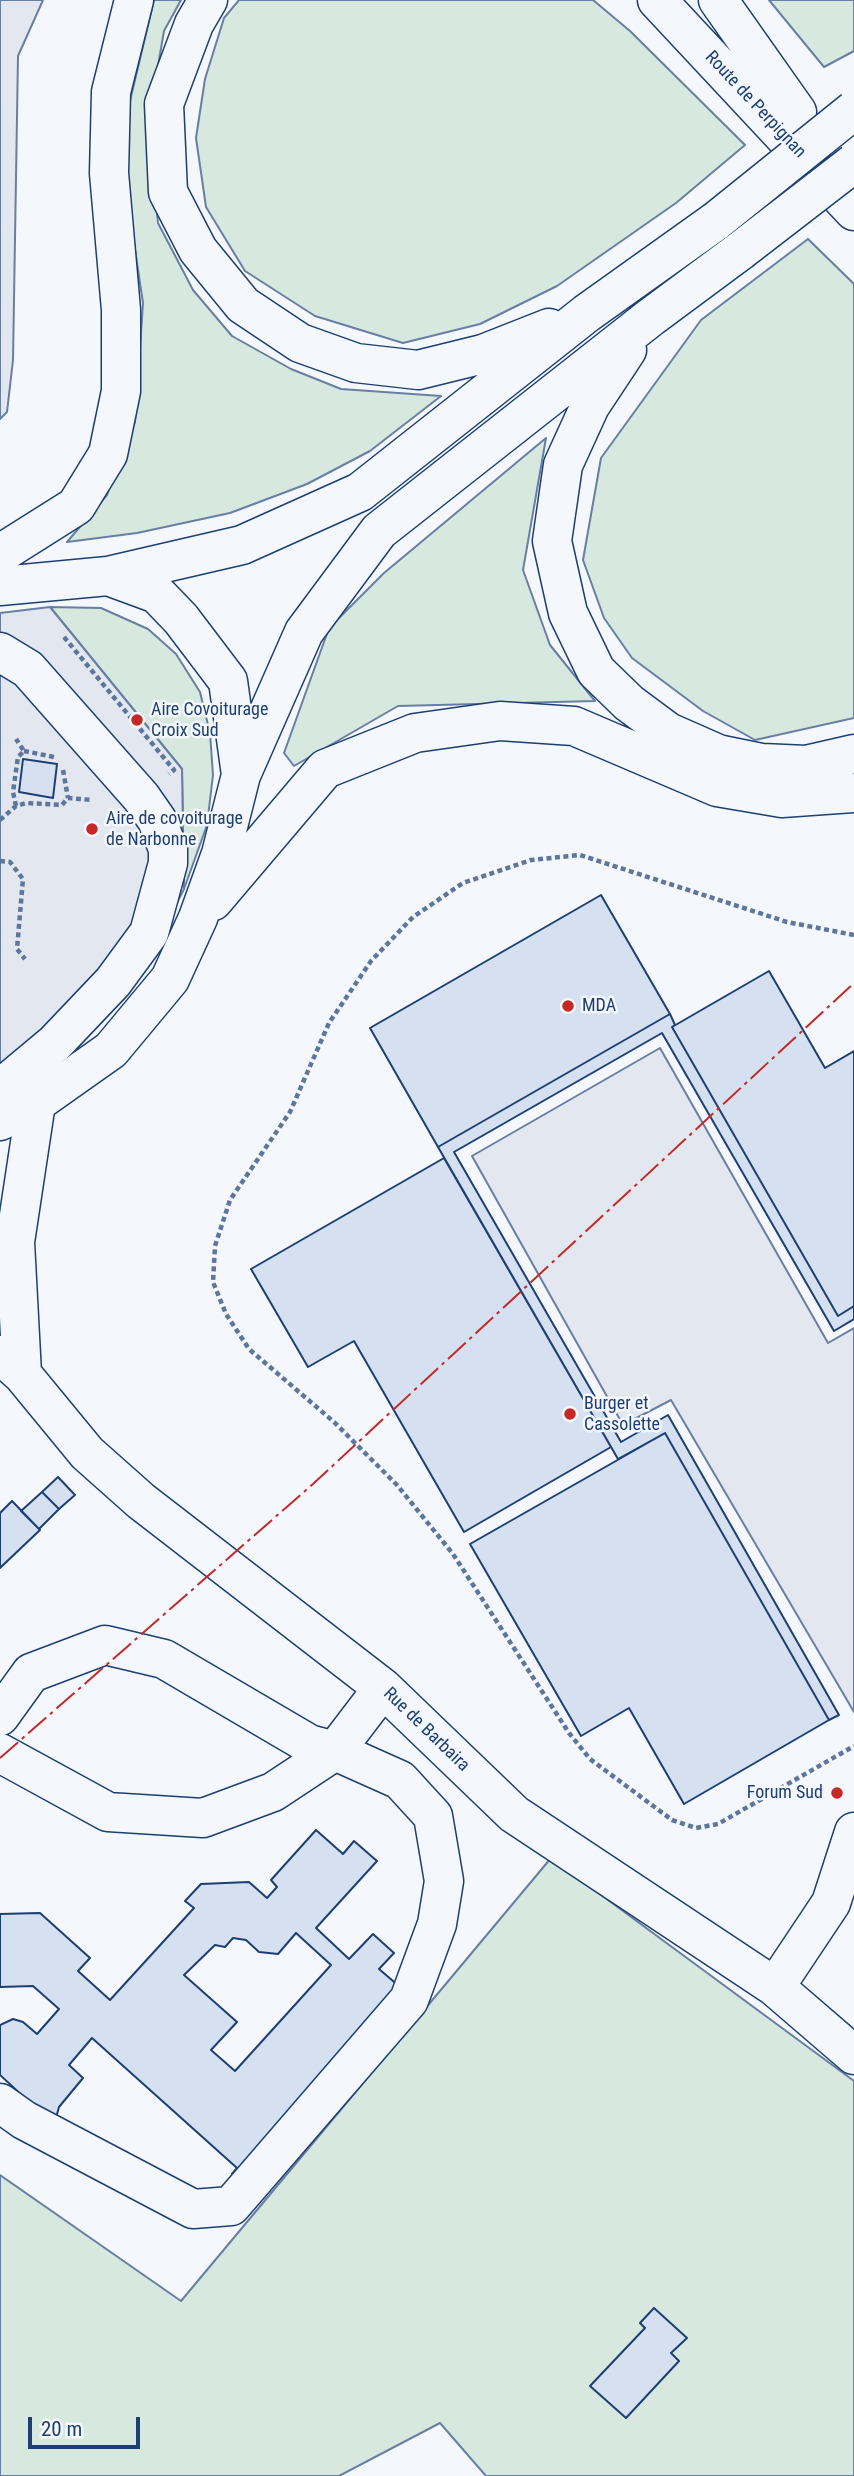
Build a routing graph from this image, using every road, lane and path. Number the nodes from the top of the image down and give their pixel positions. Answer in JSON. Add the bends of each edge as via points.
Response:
{"nodes":[{"id":1,"x":134,"y":0,"type":"edge"},
{"id":2,"x":208,"y":0,"type":"edge"},
{"id":3,"x":628,"y":0,"type":"edge"},
{"id":4,"x":657,"y":0,"type":"edge"},
{"id":5,"x":689,"y":0,"type":"edge"},
{"id":6,"x":718,"y":0,"type":"edge"},
{"id":7,"x":854,"y":110,"type":"edge"},
{"id":8,"x":788,"y":122,"type":"junction"},
{"id":9,"x":854,"y":163,"type":"edge"},
{"id":10,"x":854,"y":171,"type":"edge"},
{"id":11,"x":854,"y":211,"type":"edge"},
{"id":12,"x":587,"y":313,"type":"junction"},
{"id":13,"x":651,"y":317,"type":"junction"},
{"id":14,"x":0,"y":554,"type":"edge"},
{"id":15,"x":108,"y":576,"type":"junction"},
{"id":16,"x":0,"y":586,"type":"edge"},
{"id":17,"x":0,"y":652,"type":"edge"},
{"id":18,"x":16,"y":739,"type":"dead end"},
{"id":19,"x":24,"y":751,"type":"junction"},
{"id":20,"x":854,"y":754,"type":"edge"},
{"id":21,"x":242,"y":775,"type":"junction"},
{"id":22,"x":854,"y":793,"type":"edge"},
{"id":23,"x":68,"y":798,"type":"dead end"},
{"id":24,"x":16,"y":806,"type":"dead end"},
{"id":25,"x":0,"y":861,"type":"edge"},
{"id":26,"x":198,"y":918,"type":"junction"},
{"id":27,"x":854,"y":935,"type":"edge"},
{"id":28,"x":25,"y":959,"type":"dead end"},
{"id":29,"x":0,"y":1090,"type":"edge"},
{"id":30,"x":36,"y":1103,"type":"junction"},
{"id":31,"x":0,"y":1121,"type":"edge"},
{"id":32,"x":11,"y":1365,"type":"edge"},
{"id":33,"x":383,"y":1688,"type":"junction"},
{"id":34,"x":0,"y":1716,"type":"edge"},
{"id":35,"x":854,"y":1746,"type":"edge"},
{"id":36,"x":335,"y":1751,"type":"junction"},
{"id":37,"x":0,"y":1753,"type":"edge"},
{"id":38,"x":854,"y":1832,"type":"edge"},
{"id":39,"x":775,"y":1987,"type":"junction"},
{"id":40,"x":854,"y":2055,"type":"edge"},
{"id":41,"x":0,"y":2103,"type":"edge"}],
"edges":[{"from":1,"to":14,"type":"main road","via":[[111,92],[109,173],[121,310],[121,391],[108,454],[76,506]]},
{"from":2,"to":12,"type":"main road","via":[[194,24],[164,104],[168,192],[198,250],[243,305],[300,343],[356,363],[418,370],[483,354]]},
{"from":3,"to":8,"type":"main road","via":[[668,41]]},
{"from":4,"to":8,"type":"main road","name":"Route de Perpignan"},
{"from":5,"to":8,"type":"main road","name":"Route de Perpignan"},
{"from":6,"to":8,"type":"main road"},
{"from":7,"to":12,"type":"main road","bridge":true,"via":[[716,221]]},
{"from":8,"to":10,"type":"main road","name":"Route de Perpignan"},
{"from":8,"to":11,"type":"main road","name":"Route de Perpignan"},
{"from":9,"to":13,"type":"main road","bridge":true},
{"from":12,"to":15,"type":"main road","via":[[360,492],[243,545]]},
{"from":13,"to":20,"type":"main road","via":[[590,406],[563,464],[552,541],[568,613],[596,671],[668,732],[718,754],[762,763],[806,765]]},
{"from":13,"to":21,"type":"main road","via":[[379,531],[303,632]]},
{"from":15,"to":16,"type":"main road"},
{"from":15,"to":21,"type":"main road","via":[[157,594],[229,681]]},
{"from":17,"to":29,"type":"main road","via":[[28,669],[132,786],[157,820],[168,863],[149,933],[113,982],[55,1043]]},
{"from":18,"to":19,"type":"path"},
{"from":19,"to":23,"type":"path","via":[[62,759]]},
{"from":19,"to":24,"type":"path","via":[[18,757],[13,792]]},
{"from":21,"to":26,"type":"main road"},
{"from":22,"to":26,"type":"main road","via":[[782,798],[717,787],[574,726],[500,721],[415,733],[325,769]]},
{"from":25,"to":28,"type":"path","via":[[9,862],[23,880],[17,948]]},
{"from":26,"to":30,"type":"main road","via":[[170,979],[111,1050]]},
{"from":27,"to":35,"type":"path","via":[[787,922],[580,855],[531,860],[463,883],[413,917],[371,961],[329,1023],[290,1112],[230,1200],[215,1246],[213,1282],[226,1314],[249,1349],[334,1422],[397,1485],[453,1554],[590,1759],[672,1820],[696,1828],[718,1824]]},
{"from":30,"to":31,"type":"main road"},
{"from":30,"to":32,"type":"main road","name":"Rue de Barbaira","via":[[15,1242]]},
{"from":32,"to":33,"type":"main road","name":"Rue de Barbaira","via":[[87,1453],[141,1501]]},
{"from":33,"to":36,"type":"main road"},
{"from":33,"to":39,"type":"main road","name":"Rue de Barbaira","via":[[514,1814]]},
{"from":34,"to":36,"type":"main road","via":[[31,1673],[105,1645],[164,1659],[309,1744]]},
{"from":36,"to":37,"type":"main road","via":[[274,1792],[203,1818],[108,1812]]},
{"from":36,"to":41,"type":"main road","via":[[400,1780],[433,1816],[444,1881],[437,1924],[408,2000],[231,2206],[193,2209]]},
{"from":38,"to":39,"type":"main road","via":[[831,1903]]},
{"from":39,"to":40,"type":"main road","name":"Rue de Barbaira"}]}
